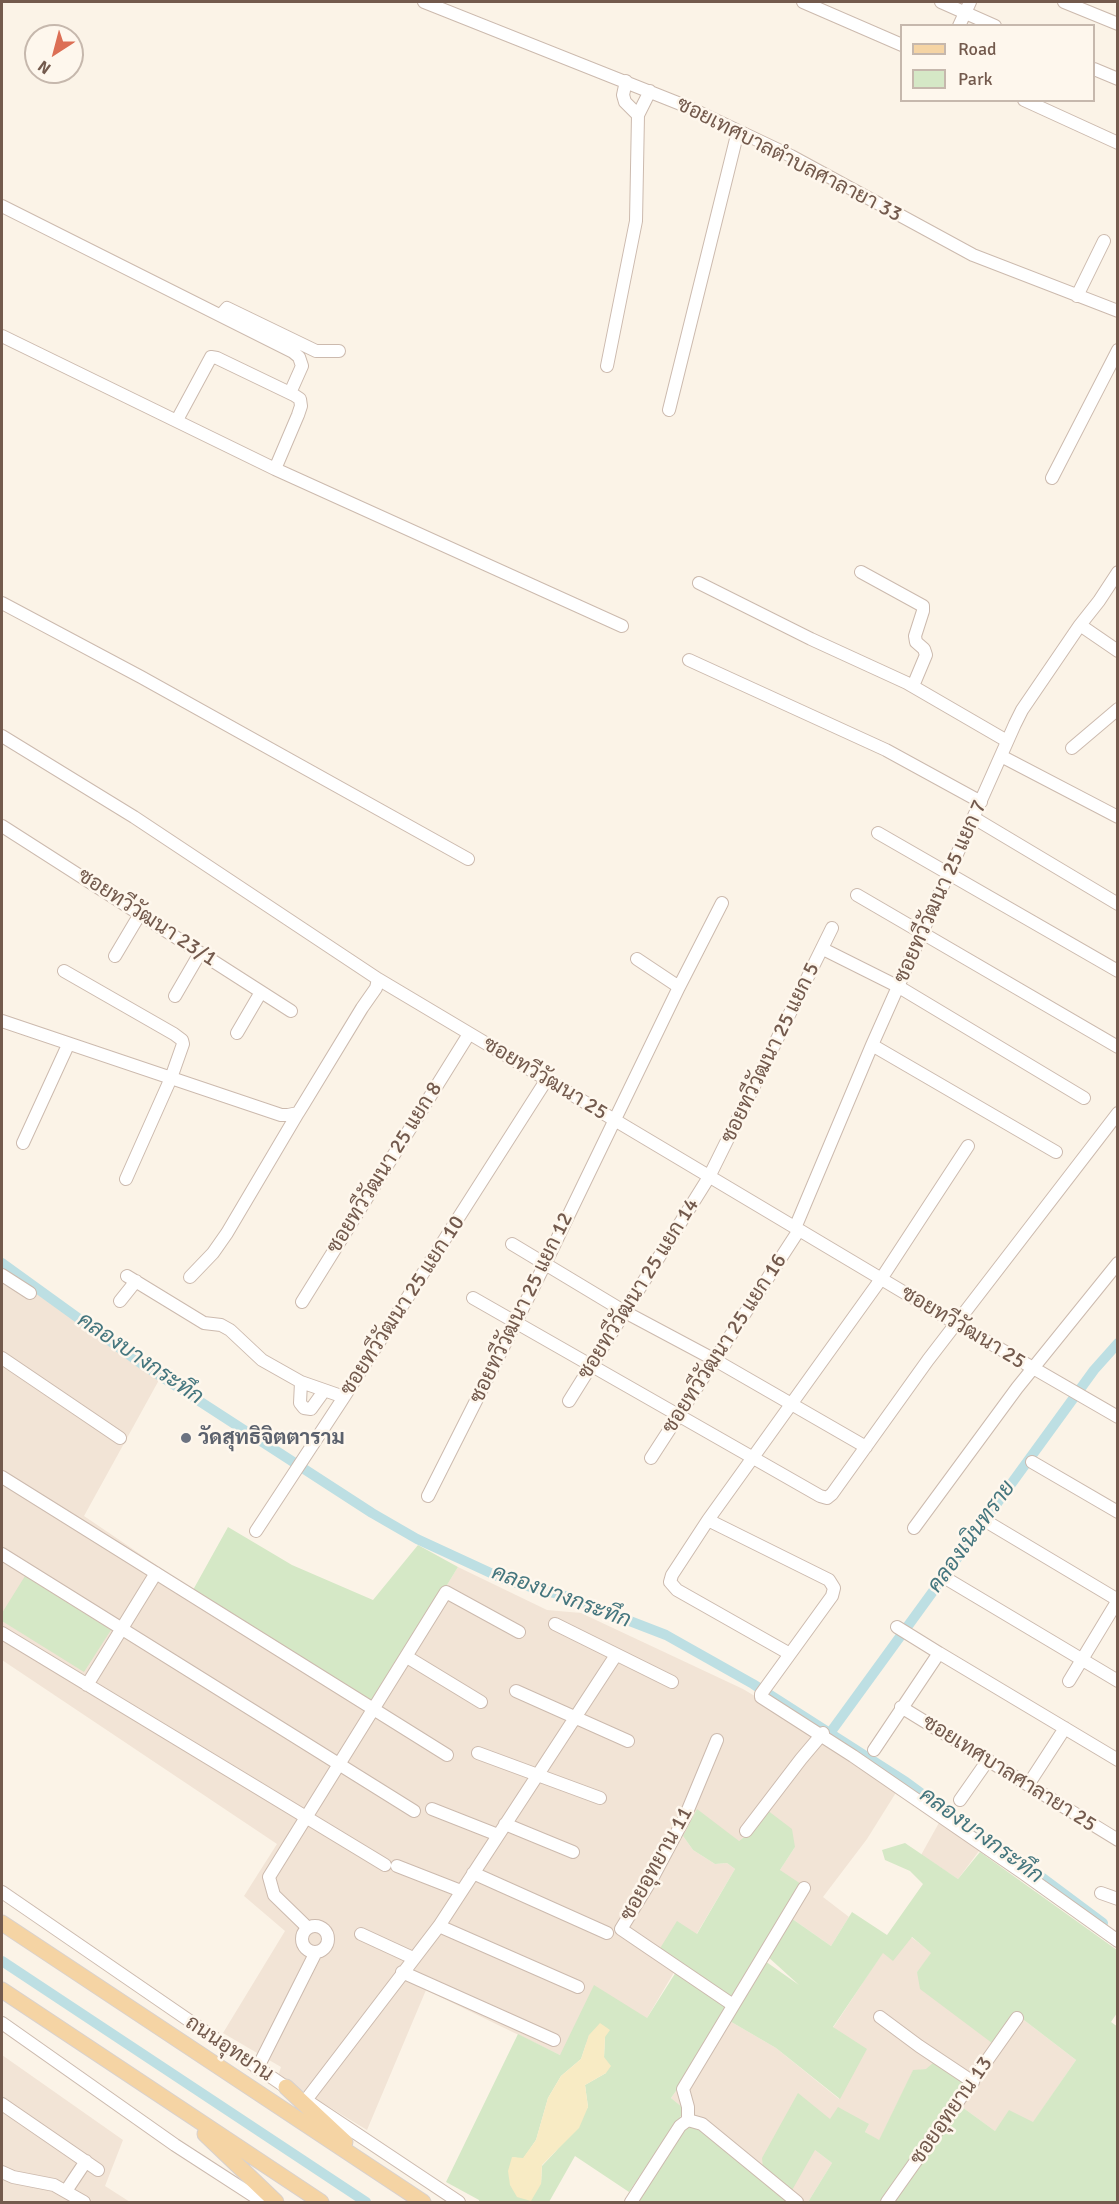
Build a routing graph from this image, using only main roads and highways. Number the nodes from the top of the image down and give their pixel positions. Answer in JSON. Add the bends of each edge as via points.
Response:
{"nodes":[{"id":1,"x":2,"y":1923,"type":"edge"},
{"id":2,"x":2,"y":1990,"type":"edge"},
{"id":3,"x":285,"y":2087,"type":"road end"},
{"id":4,"x":183,"y":2110,"type":"junction"},
{"id":5,"x":398,"y":2186,"type":"junction"},
{"id":6,"x":276,"y":2202,"type":"edge"},
{"id":7,"x":321,"y":2202,"type":"edge"},
{"id":8,"x":423,"y":2202,"type":"edge"}],
"edges":[{"from":1,"to":5,"type":"main road","name":"ถนนอุทยาน"},
{"from":2,"to":4,"type":"main road"},
{"from":3,"to":5,"type":"main road"},
{"from":4,"to":6,"type":"main road"},
{"from":4,"to":7,"type":"main road"},
{"from":5,"to":8,"type":"main road","name":"ถนนอุทยาน"}]}
